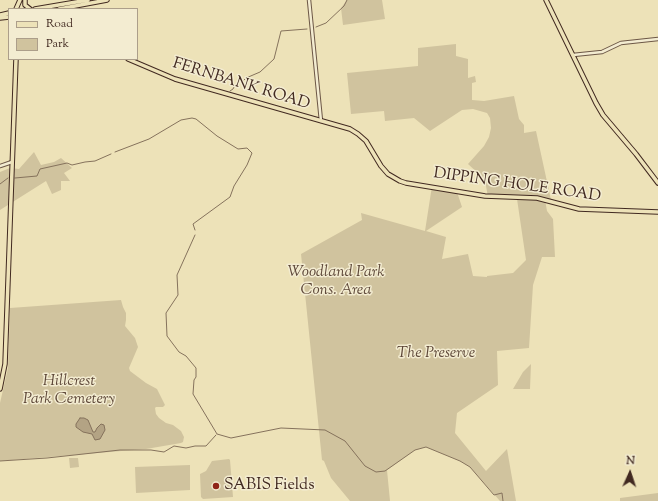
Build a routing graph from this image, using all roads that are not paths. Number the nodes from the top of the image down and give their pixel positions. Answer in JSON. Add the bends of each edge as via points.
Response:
{"nodes":[{"id":1,"x":88,"y":0,"type":"edge"},
{"id":2,"x":106,"y":0,"type":"edge"},
{"id":3,"x":309,"y":0,"type":"edge"},
{"id":4,"x":546,"y":0,"type":"edge"},
{"id":5,"x":41,"y":8,"type":"edge"},
{"id":6,"x":69,"y":8,"type":"edge"},
{"id":7,"x":658,"y":39,"type":"edge"},
{"id":8,"x":572,"y":55,"type":"junction"},
{"id":9,"x":15,"y":60,"type":"edge"},
{"id":10,"x":130,"y":60,"type":"edge"},
{"id":11,"x":321,"y":121,"type":"junction"},
{"id":12,"x":348,"y":129,"type":"joint"},
{"id":13,"x":12,"y":162,"type":"junction"},
{"id":14,"x":0,"y":166,"type":"edge"},
{"id":15,"x":658,"y":183,"type":"edge"},
{"id":16,"x":658,"y":212,"type":"edge"},
{"id":17,"x":0,"y":389,"type":"edge"}],
"edges":[{"from":1,"to":5,"type":"main road"},
{"from":2,"to":6,"type":"main road"},
{"from":3,"to":11,"type":"street"},
{"from":4,"to":8,"type":"main road"},
{"from":7,"to":8,"type":"street","via":[[621,43],[602,52]]},
{"from":8,"to":15,"type":"main road","via":[[603,115]]},
{"from":9,"to":13,"type":"main road"},
{"from":10,"to":11,"type":"main road","name":"FERNBANK ROAD","via":[[175,79]]},
{"from":11,"to":12,"type":"main road","name":"FERNBANK ROAD"},
{"from":12,"to":16,"type":"main road","name":"DIPPING HOLE ROAD","via":[[366,141],[388,174],[406,183],[485,196],[537,198],[584,209]]},
{"from":13,"to":14,"type":"street"},
{"from":13,"to":17,"type":"main road","via":[[5,364]]}]}
